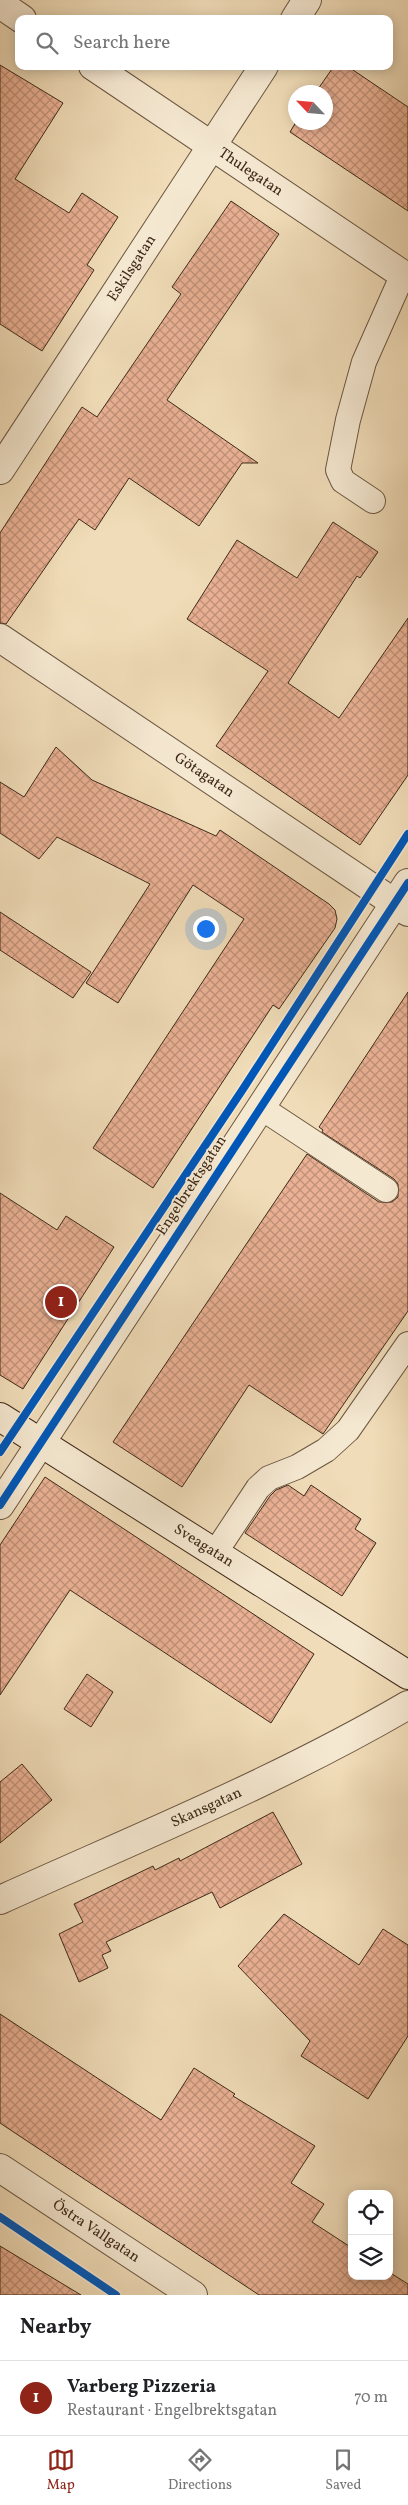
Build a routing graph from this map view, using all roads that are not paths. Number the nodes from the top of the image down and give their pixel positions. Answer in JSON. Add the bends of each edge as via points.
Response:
{"nodes":[{"id":1,"x":307,"y":0,"type":"edge"},
{"id":2,"x":0,"y":4,"type":"edge"},
{"id":3,"x":16,"y":15,"type":"edge"},
{"id":4,"x":298,"y":15,"type":"edge"},
{"id":5,"x":99,"y":70,"type":"edge"},
{"id":6,"x":261,"y":70,"type":"edge"},
{"id":7,"x":213,"y":146,"type":"junction"},
{"id":8,"x":405,"y":276,"type":"edge"},
{"id":9,"x":0,"y":470,"type":"edge"},
{"id":10,"x":373,"y":501,"type":"dead end"},
{"id":11,"x":0,"y":638,"type":"edge"},
{"id":12,"x":404,"y":899,"type":"edge"},
{"id":13,"x":260,"y":1107,"type":"junction"},
{"id":14,"x":386,"y":1190,"type":"dead end"},
{"id":15,"x":408,"y":1344,"type":"edge"},
{"id":16,"x":0,"y":1417,"type":"edge"},
{"id":17,"x":42,"y":1443,"type":"junction"},
{"id":18,"x":0,"y":1505,"type":"edge"},
{"id":19,"x":215,"y":1553,"type":"junction"},
{"id":20,"x":408,"y":1675,"type":"edge"},
{"id":21,"x":408,"y":1704,"type":"edge"},
{"id":22,"x":0,"y":1900,"type":"edge"},
{"id":23,"x":0,"y":2168,"type":"edge"},
{"id":24,"x":161,"y":2286,"type":"edge"},
{"id":25,"x":193,"y":2295,"type":"edge"}],
"edges":[{"from":1,"to":4,"type":"street"},
{"from":2,"to":3,"type":"street"},
{"from":5,"to":7,"type":"street","name":"Thulegatan"},
{"from":6,"to":7,"type":"street","name":"Eskilsgatan"},
{"from":7,"to":8,"type":"street","name":"Thulegatan"},
{"from":7,"to":9,"type":"street","name":"Eskilsgatan"},
{"from":8,"to":10,"type":"lane","via":[[364,362],[338,470],[343,481]]},
{"from":11,"to":12,"type":"street","name":"Götagatan"},
{"from":12,"to":13,"type":"street","name":"Engelbrektsgatan"},
{"from":13,"to":14,"type":"lane"},
{"from":13,"to":17,"type":"street","name":"Engelbrektsgatan"},
{"from":15,"to":19,"type":"lane","via":[[348,1430],[326,1450],[270,1478],[258,1488]]},
{"from":16,"to":17,"type":"street","name":"Sveagatan"},
{"from":17,"to":18,"type":"street","name":"Engelbrektsgatan"},
{"from":17,"to":19,"type":"street","name":"Sveagatan"},
{"from":19,"to":20,"type":"street","name":"Sveagatan"},
{"from":21,"to":22,"type":"street","name":"Skansgatan","via":[[352,1737],[276,1774]]},
{"from":23,"to":24,"type":"street","name":"Östra Vallgatan"},
{"from":24,"to":25,"type":"street","name":"Östra Vallgatan"}]}
